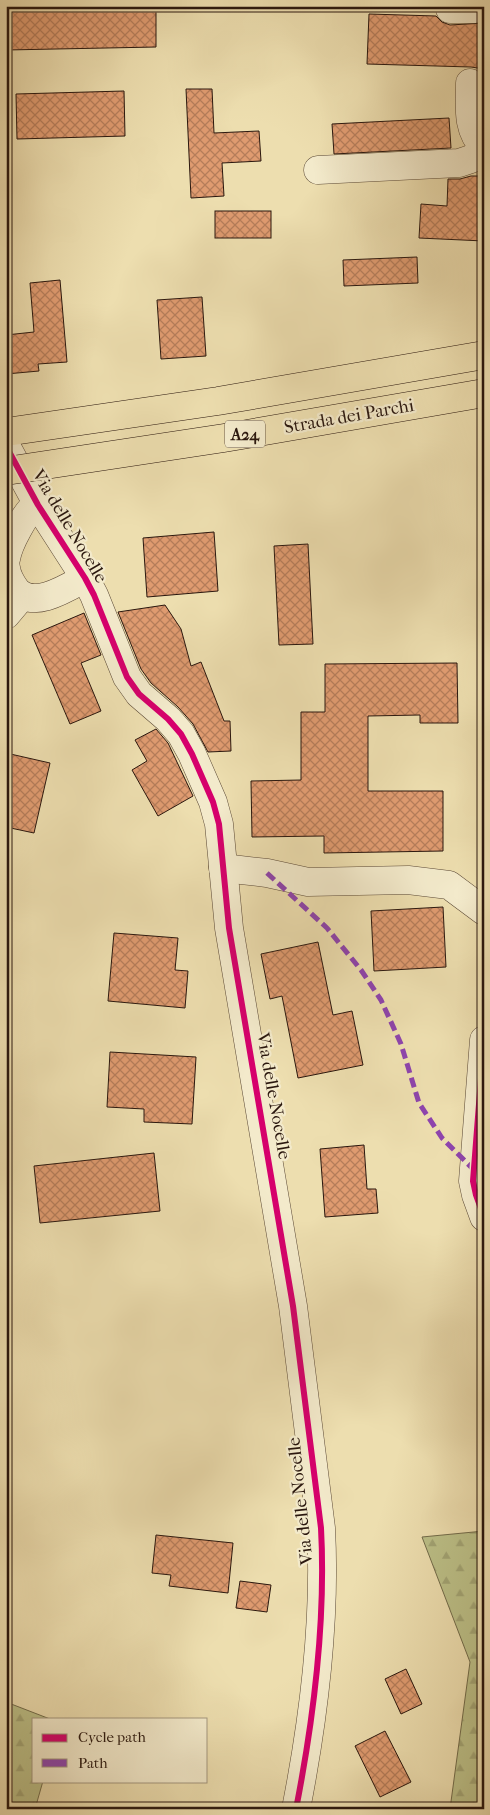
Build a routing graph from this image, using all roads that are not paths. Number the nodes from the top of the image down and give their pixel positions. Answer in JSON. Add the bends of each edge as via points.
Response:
{"nodes":[{"id":1,"x":484,"y":7,"type":"edge"},
{"id":2,"x":450,"y":9,"type":"dead end"},
{"id":3,"x":470,"y":83,"type":"dead end"},
{"id":4,"x":484,"y":147,"type":"edge"},
{"id":5,"x":318,"y":170,"type":"dead end"},
{"id":6,"x":484,"y":355,"type":"edge"},
{"id":7,"x":484,"y":392,"type":"edge"},
{"id":8,"x":6,"y":432,"type":"edge"},
{"id":9,"x":6,"y":446,"type":"edge"},
{"id":10,"x":6,"y":471,"type":"edge"},
{"id":11,"x":37,"y":504,"type":"junction"},
{"id":12,"x":6,"y":559,"type":"edge"},
{"id":13,"x":6,"y":568,"type":"edge"},
{"id":14,"x":85,"y":578,"type":"junction"},
{"id":15,"x":14,"y":605,"type":"edge"},
{"id":16,"x":223,"y":868,"type":"junction"},
{"id":17,"x":484,"y":911,"type":"edge"},
{"id":18,"x":484,"y":1040,"type":"edge"},
{"id":19,"x":484,"y":1217,"type":"edge"},
{"id":20,"x":296,"y":1809,"type":"edge"}],
"edges":[{"from":1,"to":2,"type":"street"},
{"from":3,"to":4,"type":"street","via":[[472,125],[475,136]]},
{"from":4,"to":5,"type":"street","via":[[459,163]]},
{"from":6,"to":8,"type":"highway","number":"A24","via":[[218,401]]},
{"from":7,"to":10,"type":"highway","name":"Strada dei Parchi","number":"A24","bridge":true,"via":[[224,438]]},
{"from":9,"to":11,"type":"street","name":"Via delle Nocelle"},
{"from":11,"to":12,"type":"street","via":[[27,514]]},
{"from":11,"to":14,"type":"street","name":"Via delle Nocelle"},
{"from":13,"to":15,"type":"street"},
{"from":14,"to":15,"type":"street"},
{"from":14,"to":16,"type":"street","name":"Via delle Nocelle","via":[[127,677],[139,694],[175,726],[192,754],[216,813]]},
{"from":16,"to":17,"type":"street","via":[[308,882],[408,880],[450,885]]},
{"from":16,"to":20,"type":"street","name":"Via delle Nocelle","via":[[229,928],[293,1306],[320,1528],[320,1628],[307,1749]]},
{"from":18,"to":19,"type":"street","via":[[473,1181]]}]}
